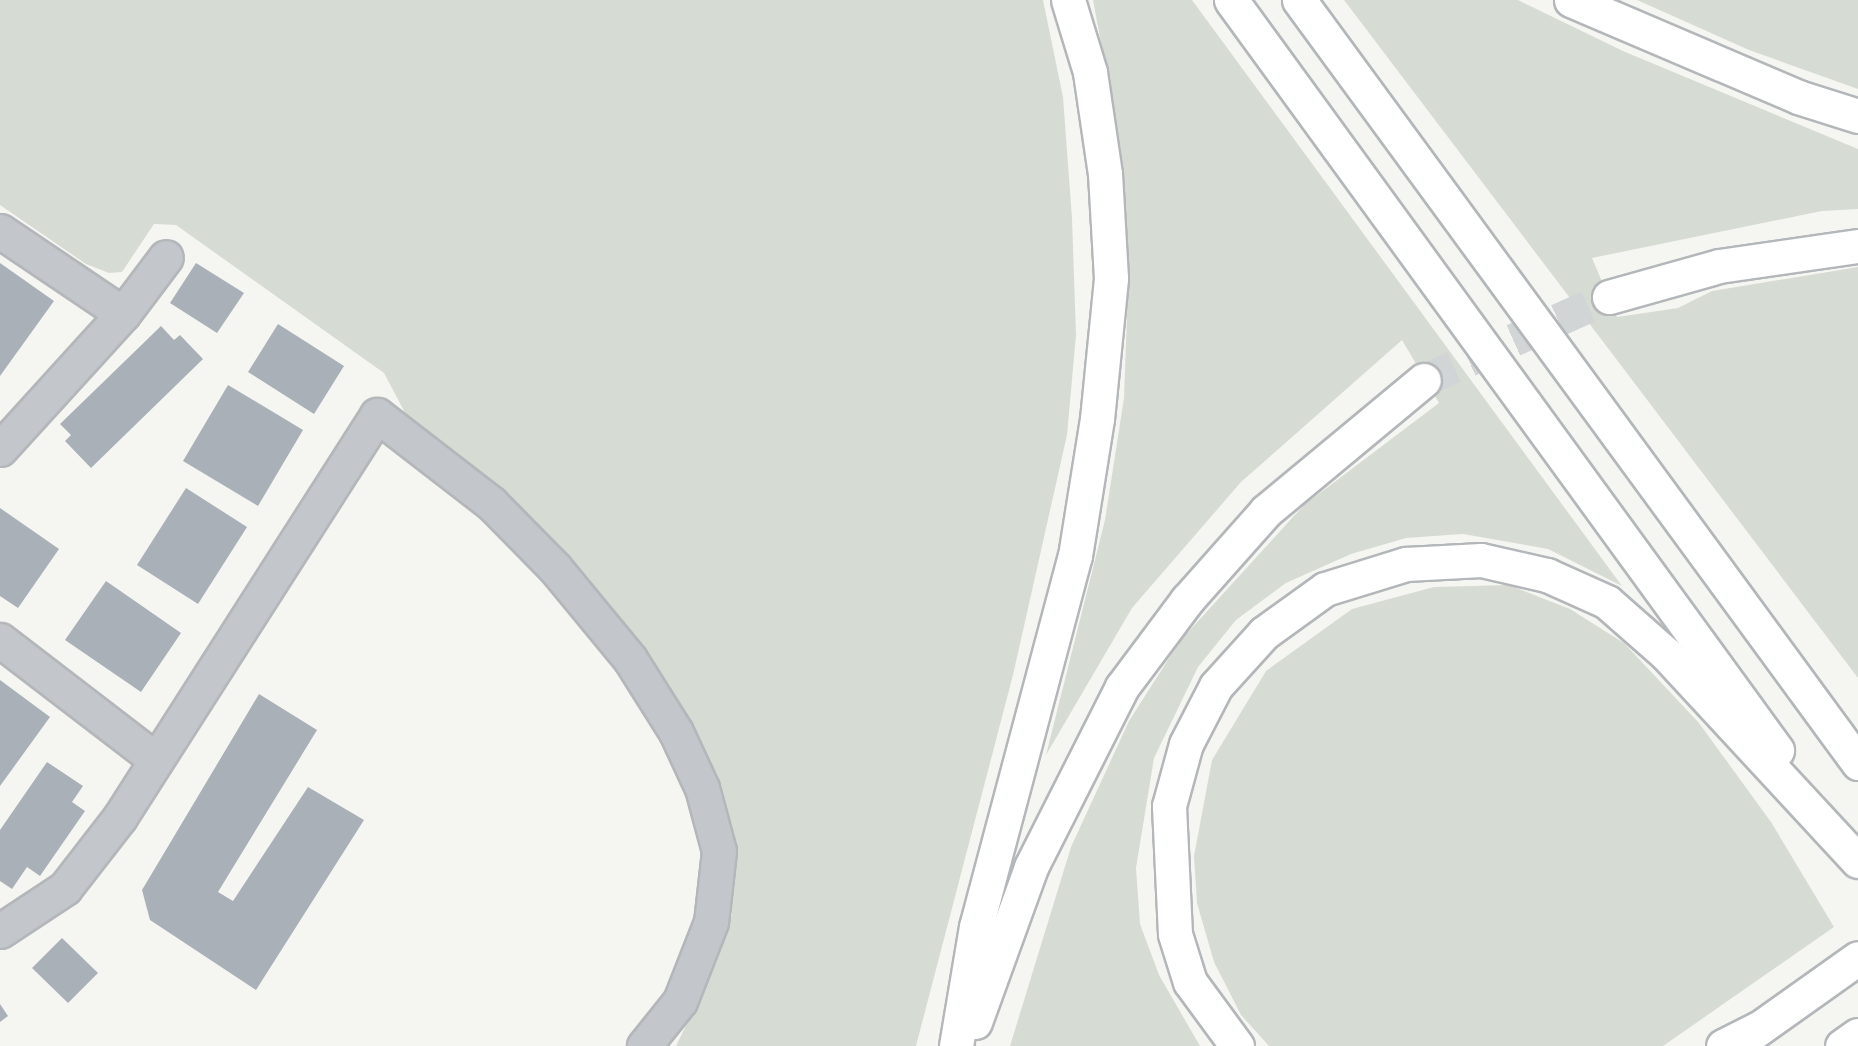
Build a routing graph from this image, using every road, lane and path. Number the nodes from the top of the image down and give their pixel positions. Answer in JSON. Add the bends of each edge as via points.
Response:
{"nodes":[{"id":1,"x":1068,"y":0,"type":"edge"},
{"id":2,"x":1231,"y":0,"type":"edge"},
{"id":3,"x":1299,"y":0,"type":"edge"},
{"id":4,"x":1571,"y":0,"type":"edge"},
{"id":5,"x":1858,"y":116,"type":"edge"},
{"id":6,"x":0,"y":231,"type":"edge"},
{"id":7,"x":1858,"y":246,"type":"edge"},
{"id":8,"x":166,"y":257,"type":"dead end"},
{"id":9,"x":1609,"y":297,"type":"tunnel mouth"},
{"id":10,"x":123,"y":314,"type":"junction"},
{"id":11,"x":1424,"y":380,"type":"tunnel mouth"},
{"id":12,"x":0,"y":449,"type":"edge"},
{"id":13,"x":0,"y":640,"type":"edge"},
{"id":14,"x":155,"y":759,"type":"junction"},
{"id":15,"x":1858,"y":763,"type":"edge"},
{"id":16,"x":1858,"y":861,"type":"edge"},
{"id":17,"x":0,"y":931,"type":"edge"},
{"id":18,"x":1858,"y":958,"type":"edge"},
{"id":19,"x":1858,"y":1035,"type":"edge"},
{"id":20,"x":1747,"y":1037,"type":"edge"},
{"id":21,"x":644,"y":1046,"type":"edge"},
{"id":22,"x":956,"y":1046,"type":"edge"},
{"id":23,"x":967,"y":1046,"type":"edge"},
{"id":24,"x":1237,"y":1046,"type":"edge"},
{"id":25,"x":1723,"y":1046,"type":"edge"},
{"id":26,"x":1842,"y":1046,"type":"edge"}],
"edges":[{"from":1,"to":22,"type":"highway","via":[[1090,72],[1105,174],[1110,278],[1097,419],[1075,556],[976,927]]},
{"from":2,"to":16,"type":"highway"},
{"from":3,"to":15,"type":"highway"},
{"from":4,"to":5,"type":"highway","via":[[1798,97]]},
{"from":6,"to":10,"type":"street"},
{"from":7,"to":9,"type":"highway","via":[[1719,266]]},
{"from":8,"to":10,"type":"street"},
{"from":10,"to":12,"type":"street"},
{"from":11,"to":23,"type":"highway","via":[[1266,512],[1187,600],[1122,687],[1031,867]]},
{"from":13,"to":14,"type":"street"},
{"from":14,"to":17,"type":"street","via":[[120,817],[65,888]]},
{"from":14,"to":21,"type":"street","via":[[377,415],[491,503],[555,568],[630,659],[676,732],[702,788],[719,851],[711,922],[680,1001]]},
{"from":16,"to":24,"type":"highway","via":[[1666,654],[1608,602],[1547,575],[1481,560],[1406,564],[1325,589],[1264,633],[1216,686],[1186,744],[1169,807],[1175,934],[1190,982]]},
{"from":18,"to":20,"type":"highway"},
{"from":19,"to":26,"type":"highway"},
{"from":20,"to":25,"type":"highway"}]}
